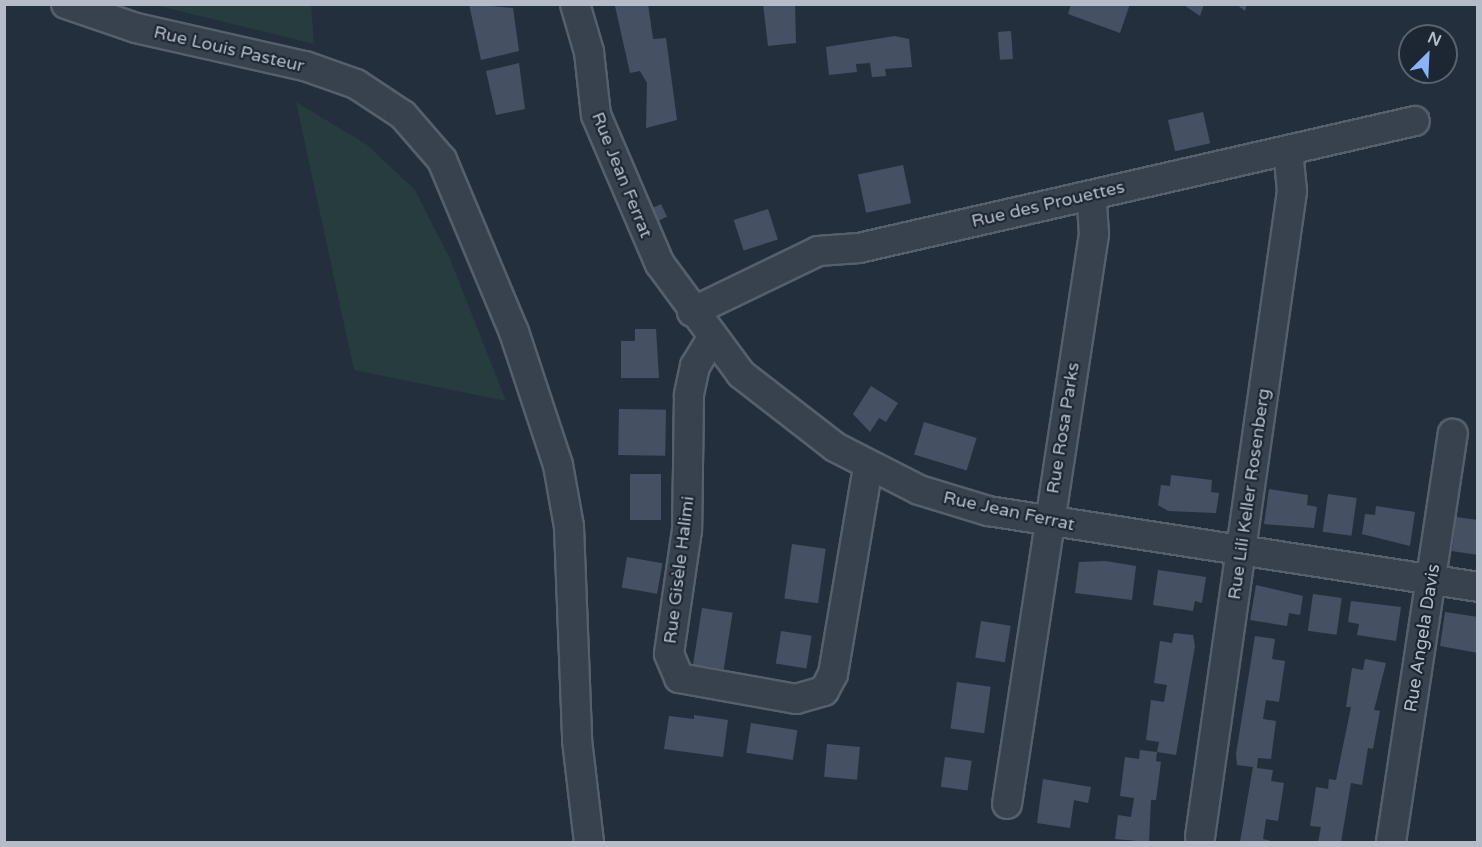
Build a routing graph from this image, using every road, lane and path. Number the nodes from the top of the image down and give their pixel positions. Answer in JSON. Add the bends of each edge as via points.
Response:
{"nodes":[{"id":1,"x":66,"y":4,"type":"edge"},
{"id":2,"x":575,"y":4,"type":"edge"},
{"id":3,"x":1415,"y":121,"type":"dead end"},
{"id":4,"x":1288,"y":150,"type":"junction"},
{"id":5,"x":1091,"y":195,"type":"junction"},
{"id":6,"x":692,"y":312,"type":"junction"},
{"id":7,"x":712,"y":338,"type":"junction"},
{"id":8,"x":1453,"y":434,"type":"dead end"},
{"id":9,"x":868,"y":467,"type":"junction"},
{"id":10,"x":1048,"y":521,"type":"junction"},
{"id":11,"x":1241,"y":551,"type":"junction"},
{"id":12,"x":1431,"y":580,"type":"junction"},
{"id":13,"x":1478,"y":587,"type":"edge"},
{"id":14,"x":1007,"y":804,"type":"dead end"},
{"id":15,"x":1200,"y":837,"type":"dead end"},
{"id":16,"x":589,"y":843,"type":"edge"},
{"id":17,"x":1391,"y":843,"type":"edge"}],
"edges":[{"from":1,"to":16,"type":"street","name":"Rue Louis Pasteur","via":[[136,28],[305,66],[356,84],[388,103],[431,145],[452,176],[552,443],[569,527],[577,740]]},
{"from":2,"to":6,"type":"street","name":"Rue Jean Ferrat","via":[[589,52],[594,102],[631,207]]},
{"from":3,"to":4,"type":"street","name":"Rue des Prouettes"},
{"from":4,"to":5,"type":"street","name":"Rue des Prouettes"},
{"from":4,"to":11,"type":"street","name":"Rue Lili Keller Rosenberg","via":[[1292,191]]},
{"from":5,"to":6,"type":"street","name":"Rue des Prouettes","via":[[807,255]]},
{"from":5,"to":10,"type":"street","name":"Rue Rosa Parks","via":[[1094,234]]},
{"from":6,"to":7,"type":"street","name":"Rue Jean Ferrat"},
{"from":7,"to":9,"type":"street","name":"Rue Jean Ferrat","via":[[741,374],[792,418]]},
{"from":7,"to":9,"type":"street","name":"Rue Gisèle Halimi","via":[[695,366],[689,395],[687,523],[669,654],[679,678],[796,699],[824,692],[833,674]]},
{"from":8,"to":12,"type":"street","name":"Rue Angela Davis"},
{"from":9,"to":10,"type":"street","name":"Rue Jean Ferrat","via":[[954,502]]},
{"from":10,"to":11,"type":"street","name":"Rue Jean Ferrat"},
{"from":10,"to":14,"type":"street","name":"Rue Rosa Parks"},
{"from":11,"to":12,"type":"street","name":"Rue Jean Ferrat"},
{"from":11,"to":15,"type":"street","name":"Rue Lili Keller Rosenberg"},
{"from":12,"to":13,"type":"street","name":"Rue Jean Ferrat"},
{"from":12,"to":17,"type":"street","name":"Rue Angela Davis"}]}
